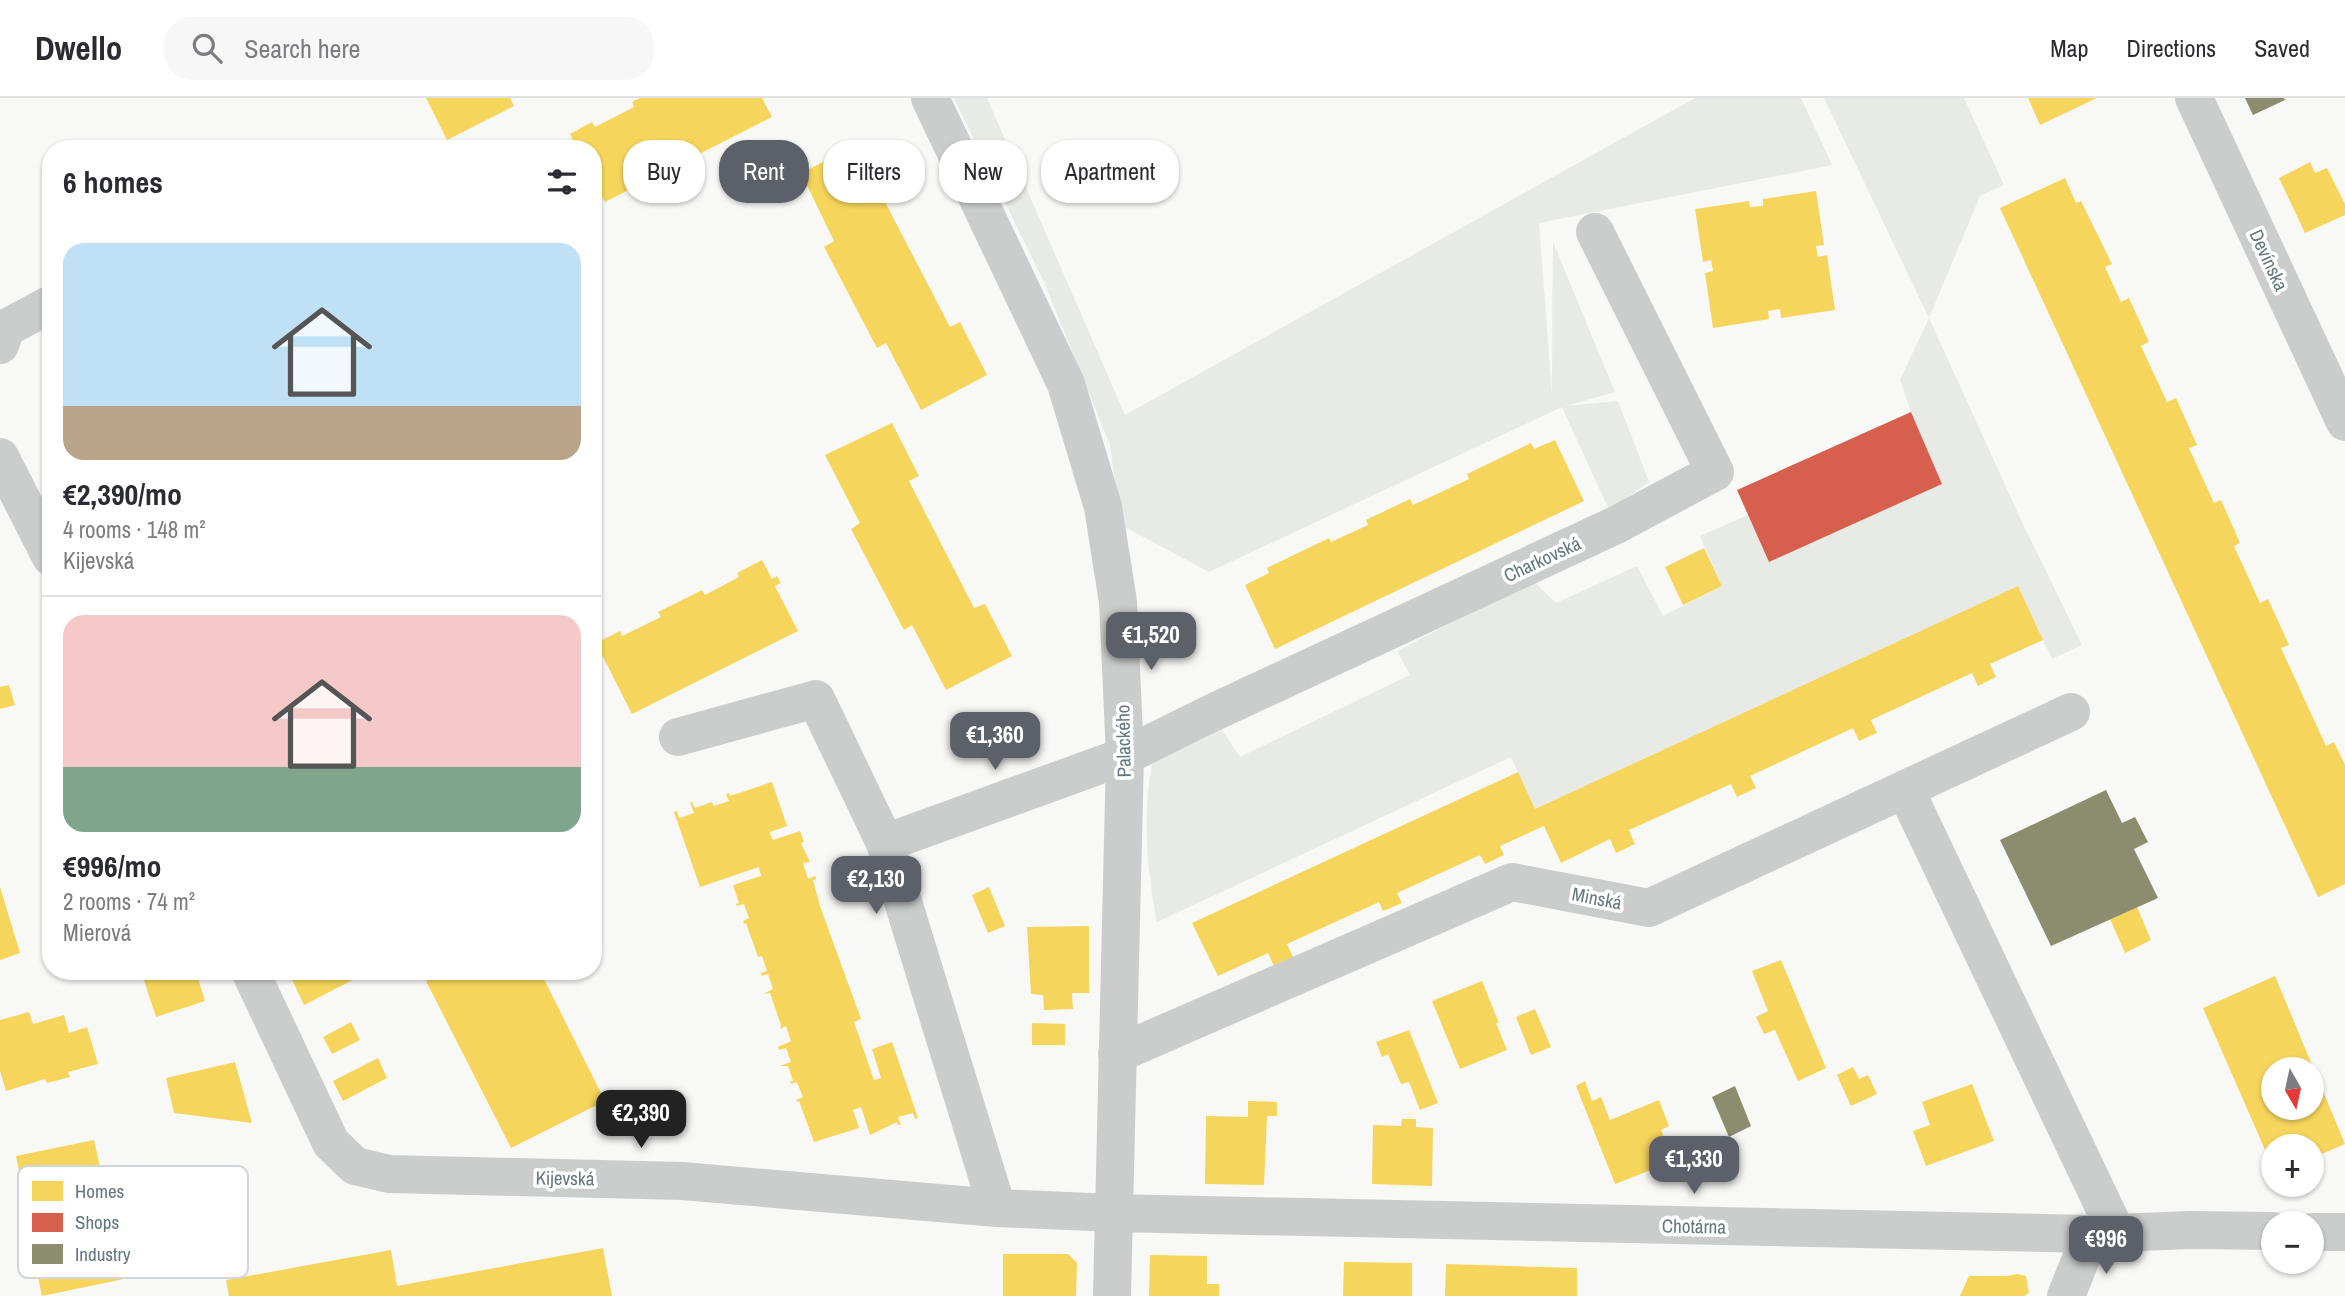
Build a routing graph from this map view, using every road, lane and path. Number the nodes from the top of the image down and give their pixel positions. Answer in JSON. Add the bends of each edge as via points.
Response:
{"nodes":[{"id":1,"x":930,"y":98,"type":"edge"},
{"id":2,"x":2194,"y":98,"type":"edge"},
{"id":3,"x":1595,"y":232,"type":"dead end"},
{"id":4,"x":42,"y":309,"type":"edge"},
{"id":5,"x":0,"y":345,"type":"edge"},
{"id":6,"x":2345,"y":422,"type":"edge"},
{"id":7,"x":0,"y":457,"type":"edge"},
{"id":8,"x":42,"y":539,"type":"edge"},
{"id":9,"x":2071,"y":712,"type":"dead end"},
{"id":10,"x":678,"y":737,"type":"dead end"},
{"id":11,"x":1125,"y":756,"type":"junction"},
{"id":12,"x":1905,"y":789,"type":"junction"},
{"id":13,"x":885,"y":844,"type":"junction"},
{"id":14,"x":254,"y":980,"type":"edge"},
{"id":15,"x":1117,"y":1054,"type":"junction"},
{"id":16,"x":998,"y":1208,"type":"junction"},
{"id":17,"x":1114,"y":1213,"type":"junction"},
{"id":18,"x":2261,"y":1231,"type":"edge"},
{"id":19,"x":2324,"y":1232,"type":"edge"},
{"id":20,"x":2345,"y":1232,"type":"edge"},
{"id":21,"x":2104,"y":1233,"type":"junction"},
{"id":22,"x":1112,"y":1296,"type":"edge"},
{"id":23,"x":2066,"y":1296,"type":"edge"}],
"edges":[{"from":1,"to":11,"type":"street","name":"Palackého","via":[[1066,384],[1103,507],[1118,602]]},
{"from":2,"to":6,"type":"street","name":"Devínska"},
{"from":3,"to":11,"type":"street","name":"Charkovská","via":[[1715,472],[1616,524]]},
{"from":4,"to":5,"type":"street","via":[[6,328]]},
{"from":7,"to":8,"type":"street"},
{"from":9,"to":12,"type":"street","name":"Minská"},
{"from":10,"to":13,"type":"street","via":[[816,699]]},
{"from":11,"to":13,"type":"street"},
{"from":11,"to":15,"type":"street","name":"Palackého"},
{"from":12,"to":15,"type":"street","name":"Minská","via":[[1649,908],[1512,881]]},
{"from":12,"to":21,"type":"street"},
{"from":13,"to":16,"type":"street"},
{"from":14,"to":16,"type":"street","name":"Kijevská","via":[[331,1143],[355,1166],[388,1174],[682,1181]]},
{"from":15,"to":17,"type":"street","name":"Palackého"},
{"from":16,"to":17,"type":"street","name":"Kijevská"},
{"from":17,"to":21,"type":"street","name":"Chotárna"},
{"from":17,"to":22,"type":"street","name":"Palackého"},
{"from":18,"to":21,"type":"street","name":"Chotárna"},
{"from":19,"to":20,"type":"street"},
{"from":21,"to":23,"type":"street"}]}
